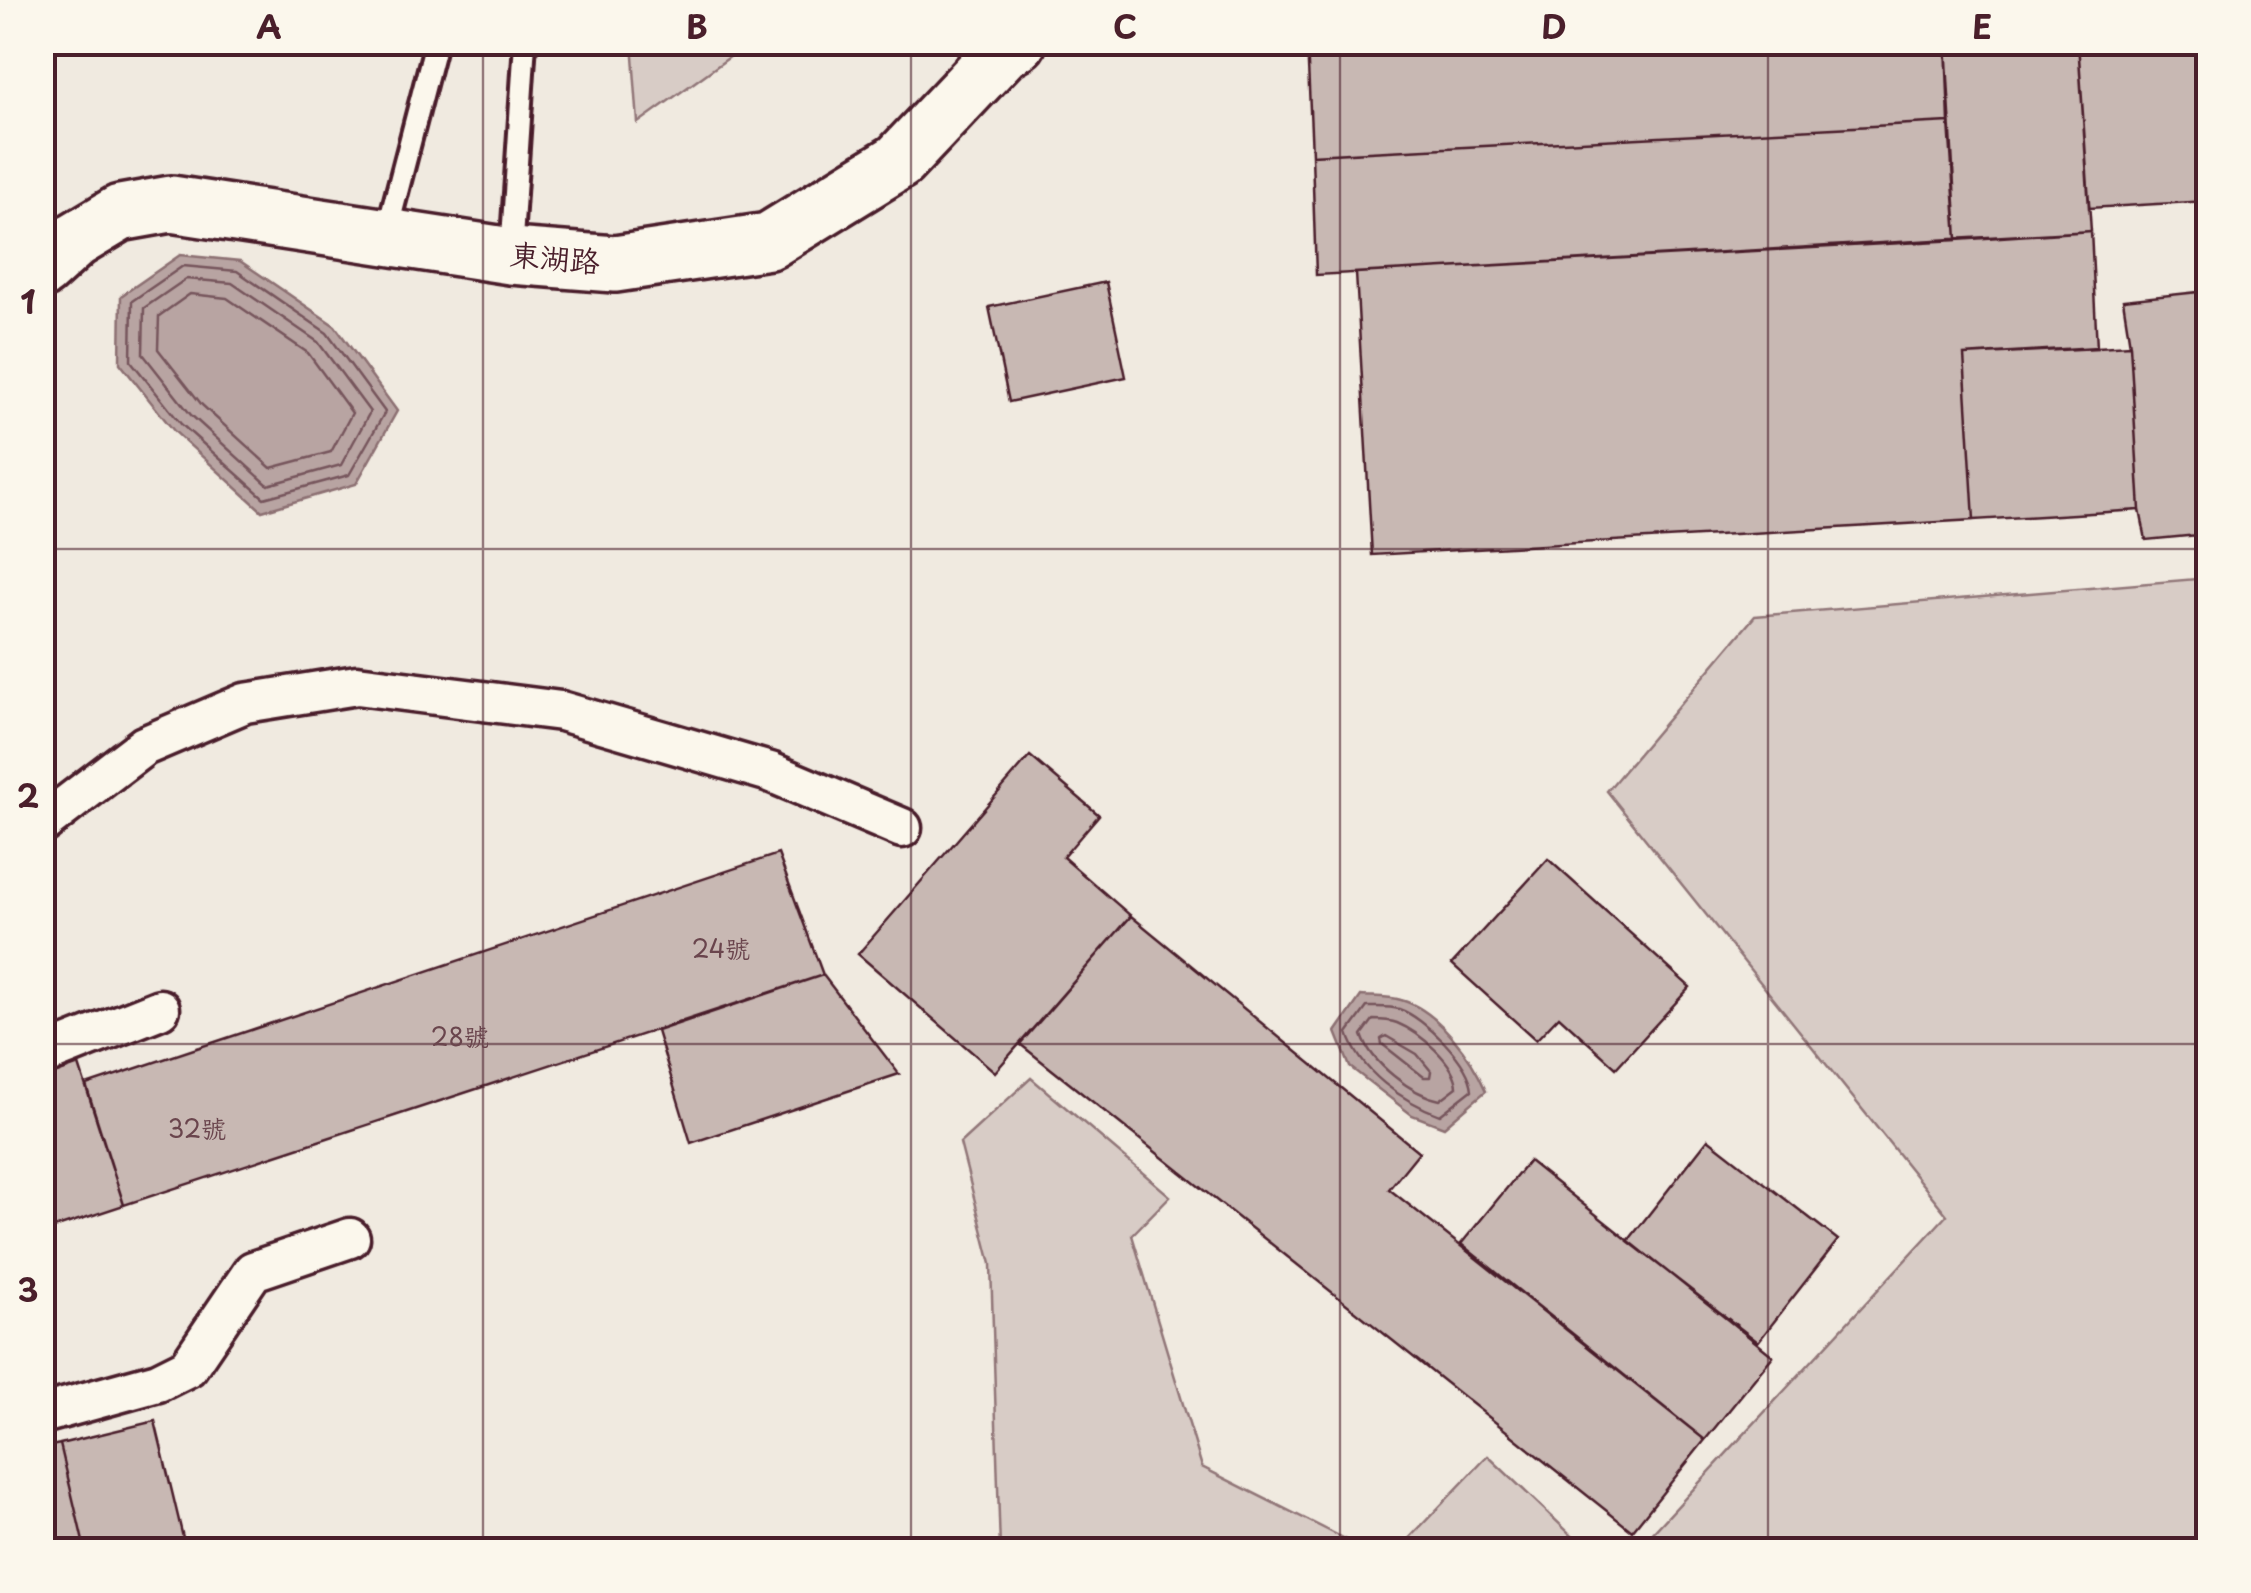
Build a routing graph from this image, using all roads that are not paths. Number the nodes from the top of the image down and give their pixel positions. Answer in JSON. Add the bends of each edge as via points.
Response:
{"nodes":[{"id":1,"x":436,"y":42,"type":"edge"},
{"id":2,"x":525,"y":42,"type":"edge"},
{"id":3,"x":1018,"y":42,"type":"edge"},
{"id":4,"x":385,"y":236,"type":"junction"},
{"id":5,"x":511,"y":256,"type":"junction"},
{"id":6,"x":42,"y":270,"type":"edge"},
{"id":7,"x":42,"y":824,"type":"edge"},
{"id":8,"x":902,"y":828,"type":"dead end"},
{"id":9,"x":160,"y":1009,"type":"dead end"},
{"id":10,"x":42,"y":1056,"type":"edge"},
{"id":11,"x":350,"y":1238,"type":"dead end"},
{"id":12,"x":42,"y":1414,"type":"edge"}],
"edges":[{"from":1,"to":4,"type":"lane"},
{"from":2,"to":5,"type":"lane"},
{"from":3,"to":5,"type":"street","name":"東湖路","via":[[898,162],[769,241],[615,264]]},
{"from":4,"to":5,"type":"street","name":"東湖路"},
{"from":4,"to":6,"type":"street","name":"東湖路","via":[[171,204],[120,213]]},
{"from":7,"to":8,"type":"street","via":[[144,746],[244,703],[357,686],[561,712],[770,772]]},
{"from":9,"to":10,"type":"street"},
{"from":11,"to":12,"type":"street","via":[[253,1271],[188,1368]]}]}
